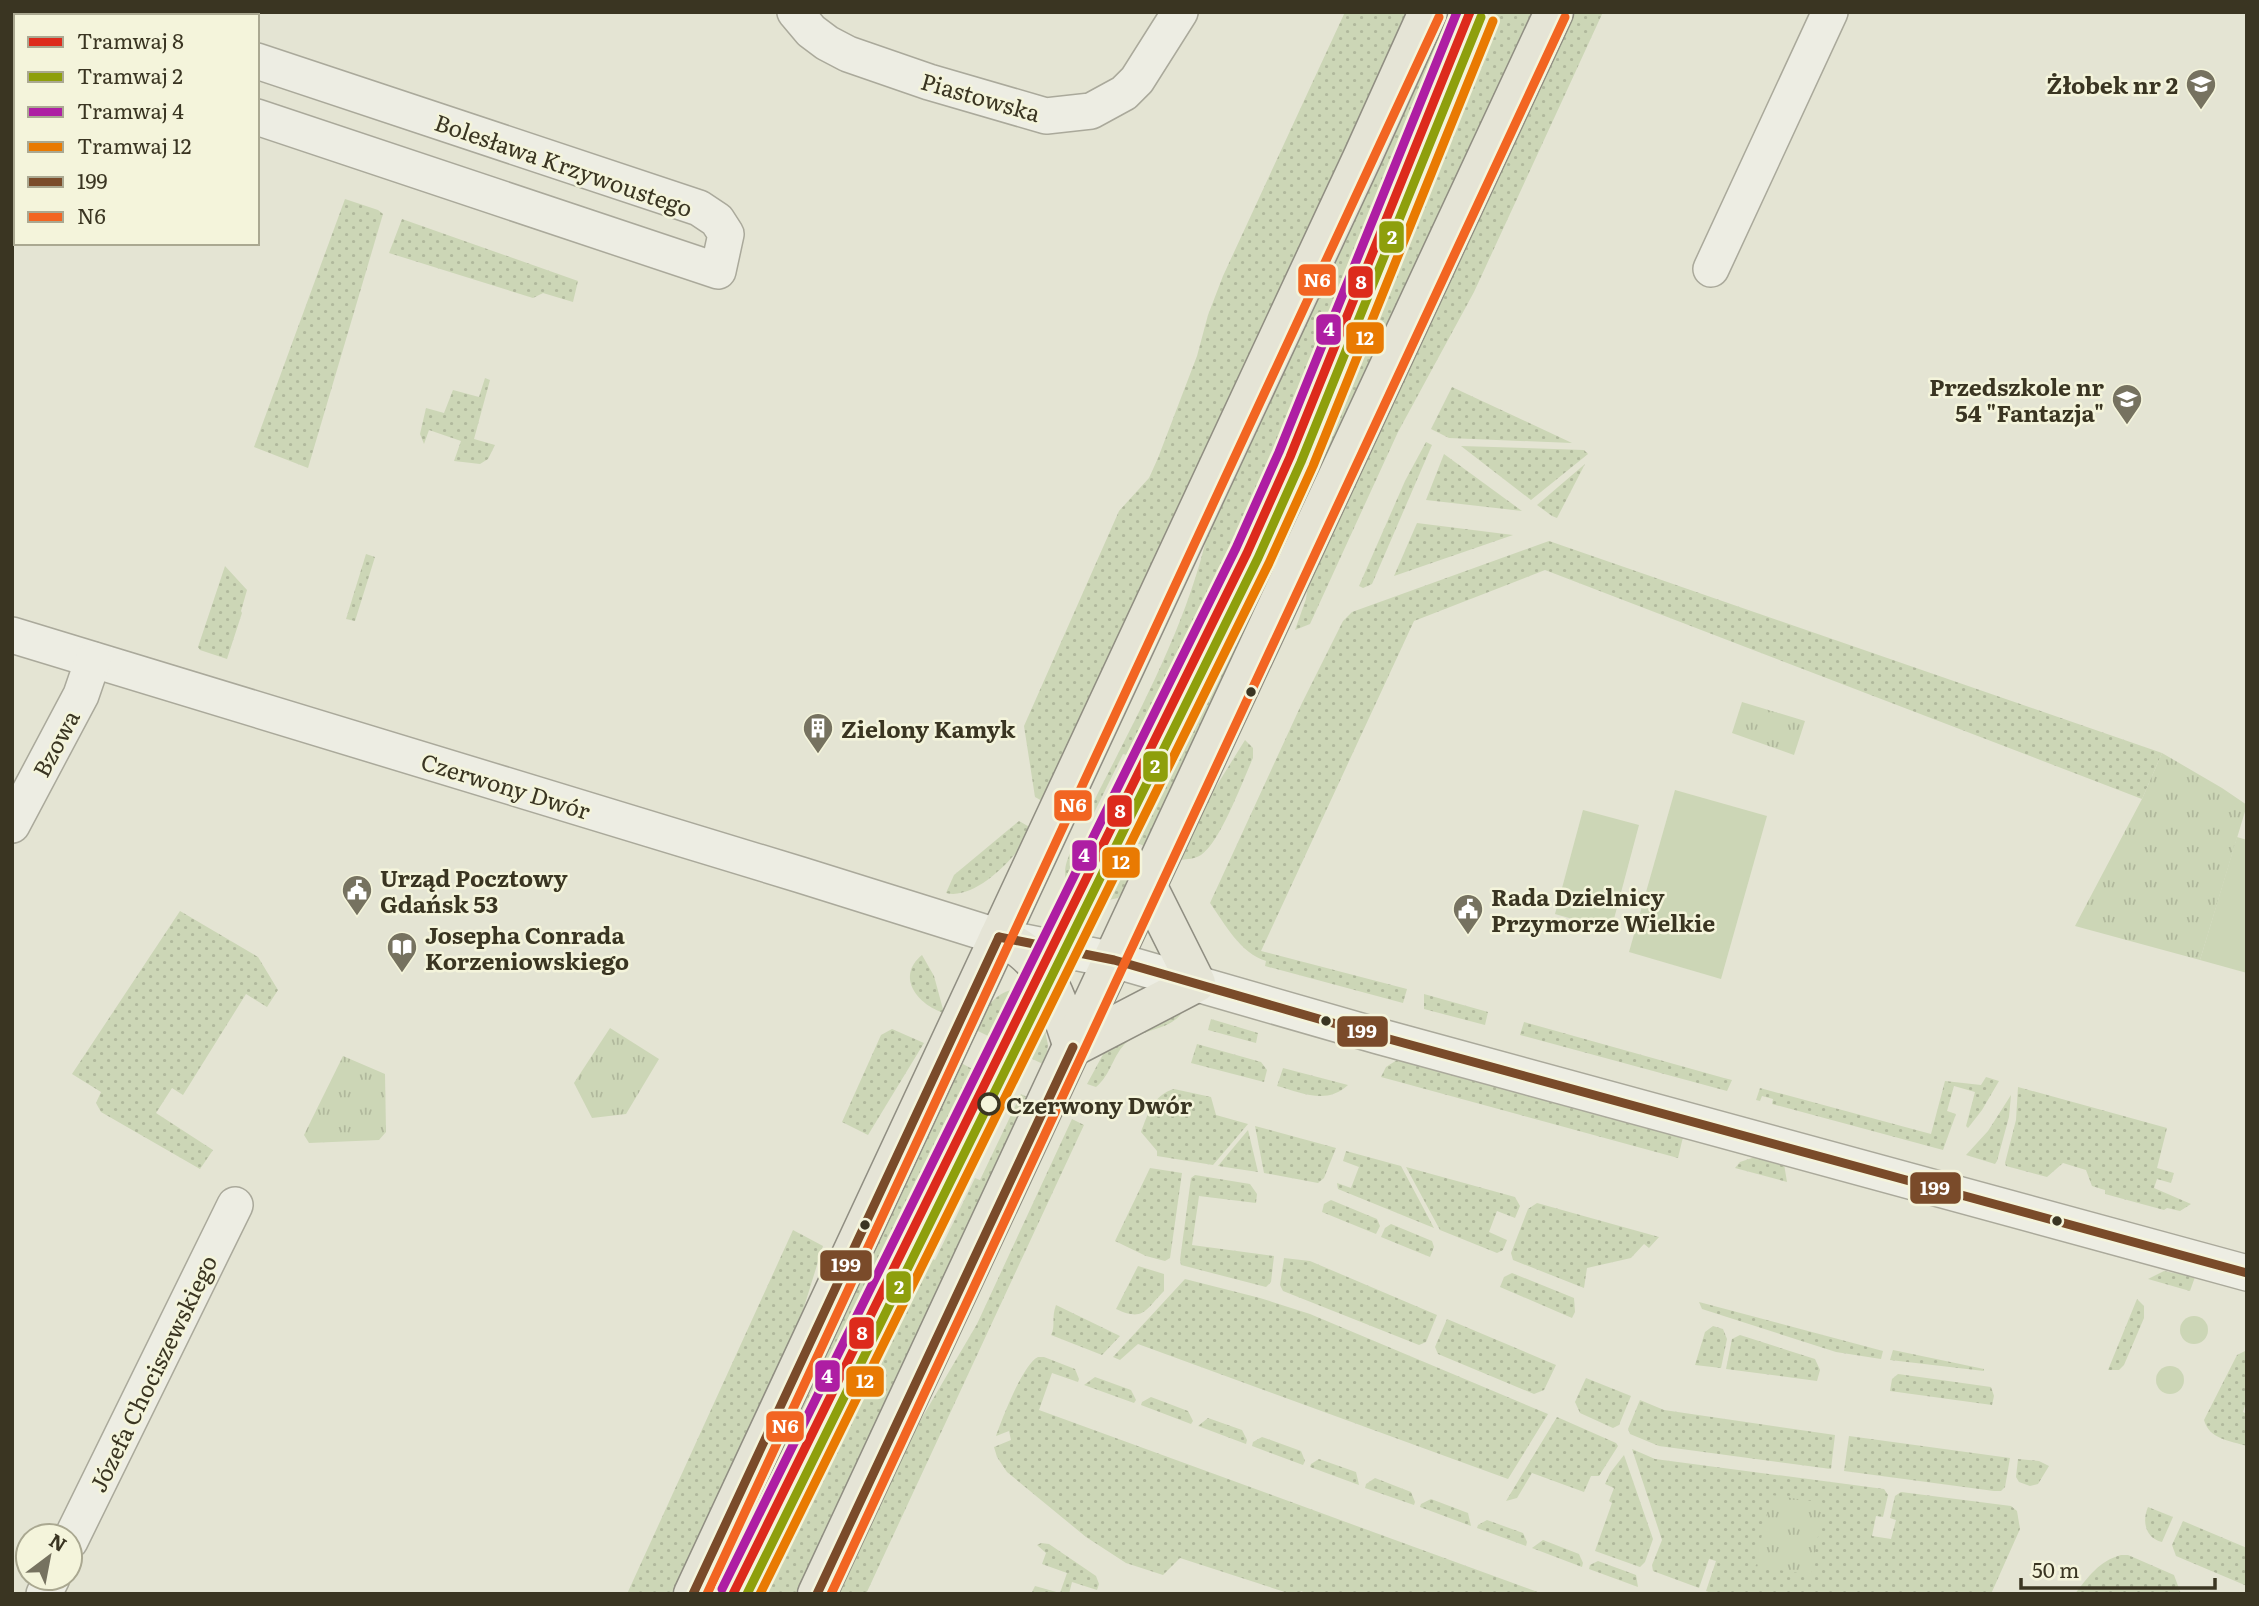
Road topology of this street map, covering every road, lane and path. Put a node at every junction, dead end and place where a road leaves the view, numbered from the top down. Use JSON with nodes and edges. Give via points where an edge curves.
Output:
{"nodes":[{"id":1,"x":795,"y":12,"type":"edge"},
{"id":2,"x":1180,"y":12,"type":"edge"},
{"id":3,"x":1427,"y":12,"type":"edge"},
{"id":4,"x":1554,"y":12,"type":"edge"},
{"id":5,"x":1830,"y":12,"type":"edge"},
{"id":6,"x":259,"y":62,"type":"edge"},
{"id":7,"x":259,"y":118,"type":"edge"},
{"id":8,"x":1711,"y":269,"type":"dead end"},
{"id":9,"x":12,"y":635,"type":"edge"},
{"id":10,"x":93,"y":660,"type":"junction"},
{"id":11,"x":15,"y":811,"type":"edge"},
{"id":12,"x":1148,"y":887,"type":"junction"},
{"id":13,"x":999,"y":937,"type":"junction"},
{"id":14,"x":1114,"y":960,"type":"junction"},
{"id":15,"x":1196,"y":983,"type":"junction"},
{"id":16,"x":1073,"y":1047,"type":"junction"},
{"id":17,"x":235,"y":1205,"type":"dead end"},
{"id":18,"x":2247,"y":1273,"type":"edge"},
{"id":19,"x":79,"y":1522,"type":"edge"},
{"id":20,"x":693,"y":1594,"type":"edge"},
{"id":21,"x":817,"y":1594,"type":"edge"}],
"edges":[{"from":1,"to":2,"type":"street","name":"Piastowska","via":[[811,31],[848,54],[1046,116],[1091,111],[1124,93]]},
{"from":3,"to":13,"type":"main road"},
{"from":4,"to":12,"type":"main road"},
{"from":5,"to":8,"type":"street"},
{"from":6,"to":7,"type":"street","name":"Bolesława Krzywoustego","via":[[699,208],[717,220],[726,234],[718,271]]},
{"from":9,"to":10,"type":"street","name":"Czerwony Dwór"},
{"from":10,"to":11,"type":"street","name":"Bzowa","via":[[81,695]]},
{"from":10,"to":13,"type":"street","name":"Czerwony Dwór"},
{"from":12,"to":14,"type":"main road"},
{"from":12,"to":15,"type":"main road"},
{"from":13,"to":14,"type":"street","name":"Czerwony Dwór"},
{"from":13,"to":16,"type":"main road","via":[[1023,951],[1051,985]]},
{"from":13,"to":20,"type":"main road"},
{"from":14,"to":15,"type":"street","name":"Czerwony Dwór"},
{"from":14,"to":16,"type":"main road"},
{"from":15,"to":16,"type":"main road"},
{"from":15,"to":18,"type":"street","name":"Czerwony Dwór"},
{"from":16,"to":21,"type":"main road"},
{"from":17,"to":19,"type":"street","name":"Józefa Chociszewskiego"}]}
